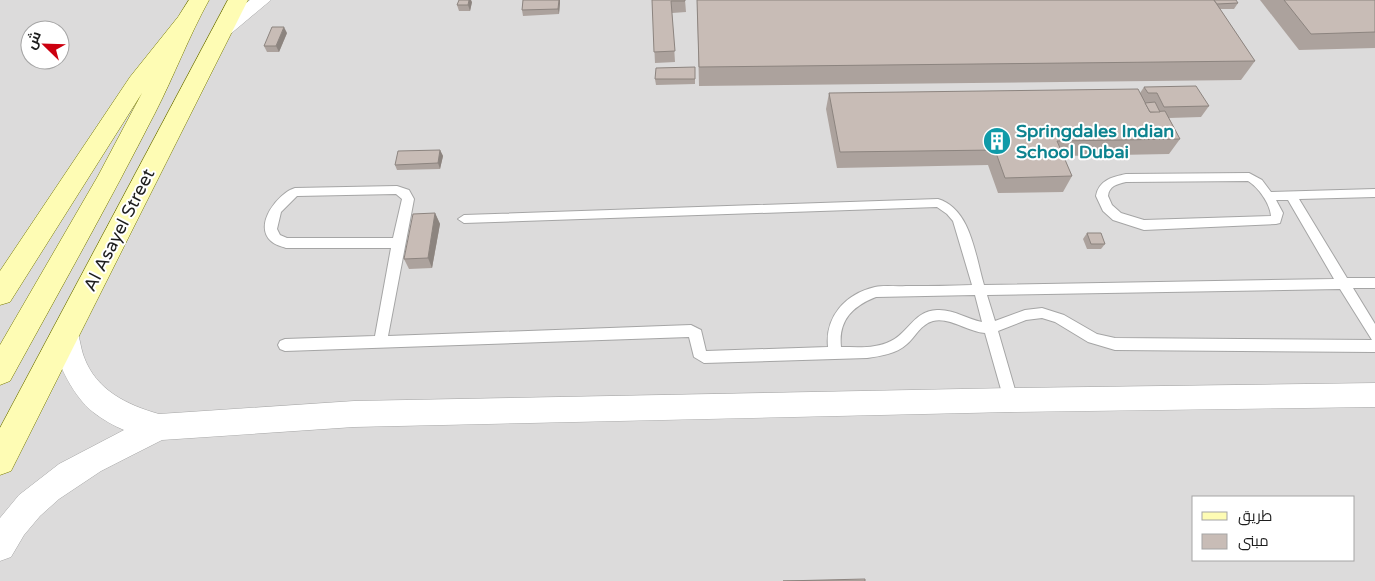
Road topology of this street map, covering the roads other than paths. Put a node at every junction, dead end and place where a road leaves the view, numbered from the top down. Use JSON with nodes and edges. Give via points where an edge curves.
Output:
{"nodes":[{"id":1,"x":238,"y":0,"type":"edge"},
{"id":2,"x":262,"y":0,"type":"edge"},
{"id":3,"x":194,"y":9,"type":"edge"},
{"id":4,"x":221,"y":32,"type":"junction"},
{"id":5,"x":1375,"y":193,"type":"edge"},
{"id":6,"x":1291,"y":195,"type":"junction"},
{"id":7,"x":1267,"y":196,"type":"junction"},
{"id":8,"x":464,"y":219,"type":"dead end"},
{"id":9,"x":398,"y":243,"type":"junction"},
{"id":10,"x":1375,"y":283,"type":"edge"},
{"id":11,"x":1344,"y":284,"type":"junction"},
{"id":12,"x":980,"y":291,"type":"junction"},
{"id":13,"x":0,"y":294,"type":"edge"},
{"id":14,"x":991,"y":328,"type":"junction"},
{"id":15,"x":66,"y":334,"type":"junction"},
{"id":16,"x":1375,"y":336,"type":"edge"},
{"id":17,"x":380,"y":342,"type":"junction"},
{"id":18,"x":285,"y":345,"type":"dead end"},
{"id":19,"x":1375,"y":346,"type":"edge"},
{"id":20,"x":835,"y":353,"type":"junction"},
{"id":21,"x":0,"y":372,"type":"edge"},
{"id":22,"x":1375,"y":395,"type":"edge"},
{"id":23,"x":1011,"y":400,"type":"junction"},
{"id":24,"x":159,"y":427,"type":"junction"},
{"id":25,"x":0,"y":460,"type":"edge"},
{"id":26,"x":0,"y":546,"type":"edge"}],
"edges":[{"from":1,"to":4,"type":"main road","name":"Al Asayel Street"},
{"from":2,"to":4,"type":"street"},
{"from":3,"to":13,"type":"main road","via":[[149,65]]},
{"from":3,"to":21,"type":"main road","via":[[131,137]]},
{"from":4,"to":15,"type":"main road","name":"Al Asayel Street"},
{"from":5,"to":6,"type":"lane"},
{"from":6,"to":7,"type":"lane"},
{"from":6,"to":11,"type":"lane"},
{"from":7,"to":7,"type":"lane","via":[[1257,180],[1250,177],[1126,178],[1113,180],[1104,186],[1101,195],[1115,215],[1144,226],[1273,221],[1278,216]]},
{"from":8,"to":12,"type":"lane","via":[[938,203],[956,214]]},
{"from":9,"to":9,"type":"lane","via":[[408,199],[406,193],[397,190],[295,192],[283,198],[271,228],[273,235],[286,243]]},
{"from":9,"to":17,"type":"lane"},
{"from":10,"to":11,"type":"lane"},
{"from":11,"to":12,"type":"lane"},
{"from":11,"to":16,"type":"lane"},
{"from":12,"to":14,"type":"lane"},
{"from":12,"to":20,"type":"lane","via":[[890,292],[864,296],[844,309],[838,318],[834,329]]},
{"from":14,"to":19,"type":"lane","via":[[1029,312],[1059,317],[1087,336],[1115,344]]},
{"from":14,"to":20,"type":"lane","via":[[942,315],[929,316],[902,340],[881,351]]},
{"from":14,"to":23,"type":"lane"},
{"from":15,"to":24,"type":"street","via":[[71,360],[95,396],[127,418]]},
{"from":15,"to":25,"type":"main road","name":"Al Asayel Street"},
{"from":17,"to":18,"type":"lane"},
{"from":17,"to":20,"type":"lane","via":[[691,331],[696,334],[699,353],[704,357]]},
{"from":22,"to":23,"type":"street"},
{"from":23,"to":24,"type":"street","via":[[354,414]]},
{"from":24,"to":26,"type":"street","via":[[55,482],[24,513]]}]}
